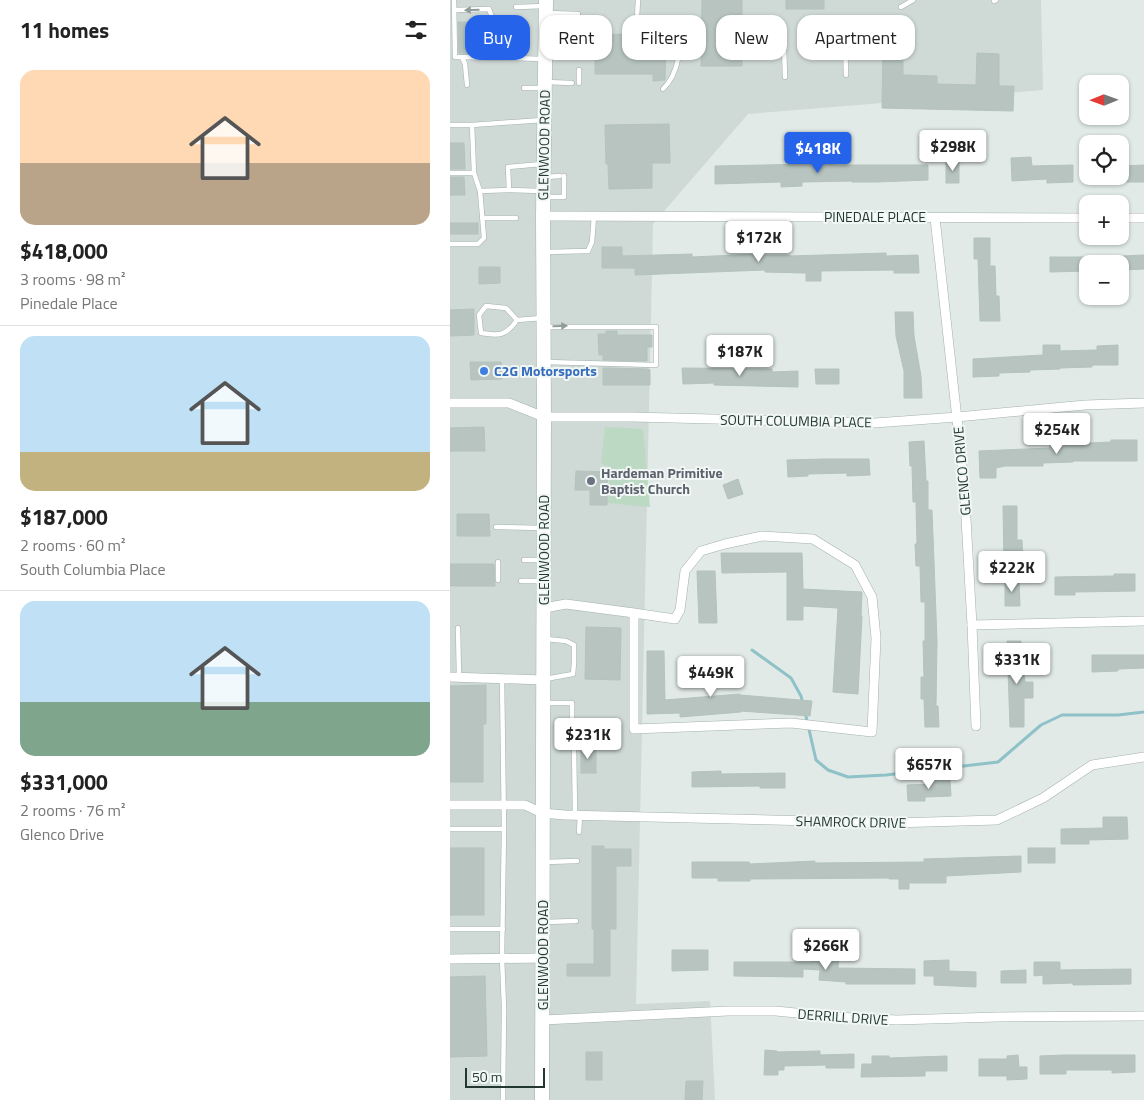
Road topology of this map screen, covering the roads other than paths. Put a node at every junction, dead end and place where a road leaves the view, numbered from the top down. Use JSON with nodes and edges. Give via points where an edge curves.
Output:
{"nodes":[{"id":1,"x":454,"y":0,"type":"edge"},
{"id":2,"x":638,"y":0,"type":"edge"},
{"id":3,"x":913,"y":0,"type":"edge"},
{"id":4,"x":546,"y":6,"type":"edge"},
{"id":5,"x":901,"y":7,"type":"dead end"},
{"id":6,"x":455,"y":8,"type":"junction"},
{"id":7,"x":516,"y":8,"type":"dead end"},
{"id":8,"x":578,"y":14,"type":"dead end"},
{"id":9,"x":491,"y":15,"type":"edge"},
{"id":10,"x":637,"y":15,"type":"edge"},
{"id":11,"x":462,"y":57,"type":"junction"},
{"id":12,"x":465,"y":57,"type":"edge"},
{"id":13,"x":545,"y":60,"type":"edge"},
{"id":14,"x":678,"y":60,"type":"edge"},
{"id":15,"x":784,"y":60,"type":"edge"},
{"id":16,"x":846,"y":60,"type":"edge"},
{"id":17,"x":579,"y":70,"type":"dead end"},
{"id":18,"x":846,"y":75,"type":"dead end"},
{"id":19,"x":784,"y":77,"type":"dead end"},
{"id":20,"x":572,"y":83,"type":"dead end"},
{"id":21,"x":579,"y":84,"type":"dead end"},
{"id":22,"x":545,"y":85,"type":"junction"},
{"id":23,"x":467,"y":86,"type":"dead end"},
{"id":24,"x":524,"y":88,"type":"dead end"},
{"id":25,"x":663,"y":89,"type":"dead end"},
{"id":26,"x":544,"y":120,"type":"junction"},
{"id":27,"x":450,"y":125,"type":"edge"},
{"id":28,"x":472,"y":125,"type":"junction"},
{"id":29,"x":544,"y":170,"type":"junction"},
{"id":30,"x":450,"y":173,"type":"edge"},
{"id":31,"x":474,"y":173,"type":"junction"},
{"id":32,"x":509,"y":190,"type":"junction"},
{"id":33,"x":480,"y":191,"type":"junction"},
{"id":34,"x":543,"y":194,"type":"junction"},
{"id":35,"x":543,"y":216,"type":"junction"},
{"id":36,"x":594,"y":216,"type":"junction"},
{"id":37,"x":483,"y":218,"type":"junction"},
{"id":38,"x":516,"y":218,"type":"dead end"},
{"id":39,"x":935,"y":218,"type":"junction"},
{"id":40,"x":1079,"y":218,"type":"edge"},
{"id":41,"x":1129,"y":218,"type":"edge"},
{"id":42,"x":1144,"y":218,"type":"edge"},
{"id":43,"x":450,"y":244,"type":"edge"},
{"id":44,"x":543,"y":252,"type":"junction"},
{"id":45,"x":517,"y":320,"type":"junction"},
{"id":46,"x":544,"y":323,"type":"junction"},
{"id":47,"x":544,"y":362,"type":"junction"},
{"id":48,"x":450,"y":403,"type":"edge"},
{"id":49,"x":1144,"y":403,"type":"edge"},
{"id":50,"x":544,"y":417,"type":"junction"},
{"id":51,"x":957,"y":417,"type":"junction"},
{"id":52,"x":496,"y":527,"type":"dead end"},
{"id":53,"x":544,"y":528,"type":"junction"},
{"id":54,"x":524,"y":560,"type":"dead end"},
{"id":55,"x":544,"y":560,"type":"junction"},
{"id":56,"x":498,"y":562,"type":"dead end"},
{"id":57,"x":498,"y":580,"type":"dead end"},
{"id":58,"x":521,"y":581,"type":"dead end"},
{"id":59,"x":544,"y":581,"type":"junction"},
{"id":60,"x":544,"y":608,"type":"junction"},
{"id":61,"x":634,"y":613,"type":"junction"},
{"id":62,"x":1144,"y":622,"type":"edge"},
{"id":63,"x":972,"y":625,"type":"junction"},
{"id":64,"x":458,"y":628,"type":"dead end"},
{"id":65,"x":544,"y":638,"type":"junction"},
{"id":66,"x":454,"y":677,"type":"edge"},
{"id":67,"x":502,"y":678,"type":"junction"},
{"id":68,"x":543,"y":680,"type":"junction"},
{"id":69,"x":543,"y":704,"type":"junction"},
{"id":70,"x":976,"y":726,"type":"dead end"},
{"id":71,"x":572,"y":732,"type":"dead end"},
{"id":72,"x":574,"y":746,"type":"dead end"},
{"id":73,"x":1144,"y":757,"type":"edge"},
{"id":74,"x":450,"y":805,"type":"edge"},
{"id":75,"x":504,"y":805,"type":"junction"},
{"id":76,"x":542,"y":813,"type":"junction"},
{"id":77,"x":578,"y":815,"type":"junction"},
{"id":78,"x":450,"y":829,"type":"edge"},
{"id":79,"x":504,"y":829,"type":"junction"},
{"id":80,"x":579,"y":832,"type":"dead end"},
{"id":81,"x":577,"y":861,"type":"dead end"},
{"id":82,"x":542,"y":862,"type":"junction"},
{"id":83,"x":576,"y":921,"type":"dead end"},
{"id":84,"x":543,"y":922,"type":"junction"},
{"id":85,"x":450,"y":929,"type":"edge"},
{"id":86,"x":502,"y":929,"type":"junction"},
{"id":87,"x":502,"y":958,"type":"junction"},
{"id":88,"x":544,"y":958,"type":"junction"},
{"id":89,"x":450,"y":959,"type":"edge"},
{"id":90,"x":1144,"y":1016,"type":"edge"},
{"id":91,"x":543,"y":1020,"type":"junction"},
{"id":92,"x":503,"y":1100,"type":"edge"},
{"id":93,"x":542,"y":1100,"type":"edge"}],
"edges":[{"from":1,"to":6,"type":"lane"},
{"from":2,"to":10,"type":"lane"},
{"from":3,"to":5,"type":"lane"},
{"from":4,"to":7,"type":"lane"},
{"from":4,"to":8,"type":"lane"},
{"from":9,"to":6,"type":"lane","one_way":true,"via":[[489,9]]},
{"from":6,"to":11,"type":"lane","via":[[455,57]]},
{"from":11,"to":12,"type":"lane"},
{"from":11,"to":23,"type":"lane"},
{"from":13,"to":22,"type":"main road","name":"GLENWOOD ROAD"},
{"from":14,"to":25,"type":"lane","via":[[671,81]]},
{"from":15,"to":19,"type":"lane"},
{"from":16,"to":18,"type":"lane"},
{"from":17,"to":21,"type":"lane"},
{"from":20,"to":22,"type":"lane"},
{"from":22,"to":24,"type":"lane"},
{"from":22,"to":26,"type":"main road","name":"GLENWOOD ROAD"},
{"from":26,"to":28,"type":"lane"},
{"from":26,"to":29,"type":"main road","name":"GLENWOOD ROAD"},
{"from":27,"to":28,"type":"lane"},
{"from":28,"to":31,"type":"lane"},
{"from":29,"to":32,"type":"lane","via":[[508,167]]},
{"from":29,"to":34,"type":"main road","name":"GLENWOOD ROAD"},
{"from":29,"to":34,"type":"lane","via":[[562,176],[564,197]]},
{"from":30,"to":31,"type":"lane"},
{"from":31,"to":33,"type":"lane"},
{"from":32,"to":33,"type":"lane"},
{"from":32,"to":34,"type":"lane"},
{"from":33,"to":37,"type":"lane"},
{"from":34,"to":35,"type":"main road","name":"GLENWOOD ROAD"},
{"from":35,"to":36,"type":"street","name":"PINEDALE PLACE"},
{"from":35,"to":44,"type":"main road","name":"GLENWOOD ROAD"},
{"from":36,"to":39,"type":"street","name":"PINEDALE PLACE"},
{"from":36,"to":44,"type":"lane","via":[[588,251]]},
{"from":37,"to":38,"type":"lane"},
{"from":37,"to":43,"type":"lane","via":[[484,238],[478,244]]},
{"from":39,"to":40,"type":"street","name":"PINEDALE PLACE"},
{"from":39,"to":51,"type":"street","name":"GLENCO DRIVE"},
{"from":41,"to":42,"type":"street"},
{"from":44,"to":46,"type":"main road","name":"GLENWOOD ROAD"},
{"from":45,"to":45,"type":"lane","via":[[506,308],[486,306],[479,315],[481,333],[503,334]]},
{"from":45,"to":46,"type":"lane"},
{"from":46,"to":47,"type":"main road","name":"GLENWOOD ROAD"},
{"from":46,"to":47,"type":"lane","one_way":true,"via":[[656,327],[656,365]]},
{"from":47,"to":50,"type":"main road","name":"GLENWOOD ROAD"},
{"from":48,"to":50,"type":"street","name":"SOUTH COLUMBIA PLACE","via":[[509,403]]},
{"from":49,"to":51,"type":"street","name":"SOUTH COLUMBIA PLACE"},
{"from":50,"to":51,"type":"street","name":"SOUTH COLUMBIA PLACE","via":[[875,422]]},
{"from":50,"to":53,"type":"main road","name":"GLENWOOD ROAD"},
{"from":51,"to":63,"type":"street","name":"GLENCO DRIVE"},
{"from":52,"to":53,"type":"lane"},
{"from":53,"to":55,"type":"main road","name":"GLENWOOD ROAD"},
{"from":54,"to":55,"type":"lane"},
{"from":55,"to":59,"type":"main road","name":"GLENWOOD ROAD"},
{"from":56,"to":57,"type":"lane"},
{"from":58,"to":59,"type":"lane"},
{"from":59,"to":60,"type":"main road","name":"GLENWOOD ROAD"},
{"from":60,"to":61,"type":"street","via":[[566,604]]},
{"from":60,"to":65,"type":"main road","name":"GLENWOOD ROAD"},
{"from":61,"to":61,"type":"street","via":[[634,730],[791,723],[872,732],[876,638],[872,597],[855,565],[813,539],[762,536],[701,551],[685,571],[680,610],[674,619]]},
{"from":62,"to":63,"type":"street"},
{"from":63,"to":70,"type":"street","name":"GLENCO DRIVE"},
{"from":64,"to":66,"type":"lane"},
{"from":65,"to":68,"type":"main road","name":"GLENWOOD ROAD"},
{"from":65,"to":68,"type":"lane","via":[[574,645],[574,663],[573,674]]},
{"from":66,"to":67,"type":"street"},
{"from":67,"to":68,"type":"street"},
{"from":67,"to":75,"type":"lane"},
{"from":68,"to":69,"type":"main road","name":"GLENWOOD ROAD"},
{"from":69,"to":71,"type":"lane","via":[[572,703]]},
{"from":69,"to":76,"type":"main road","name":"GLENWOOD ROAD"},
{"from":72,"to":77,"type":"lane"},
{"from":73,"to":77,"type":"street","name":"SHAMROCK DRIVE","via":[[1092,765],[1043,798],[997,820],[893,823]]},
{"from":74,"to":75,"type":"street","name":"SHAMROCK DRIVE"},
{"from":75,"to":76,"type":"street","name":"SHAMROCK DRIVE","via":[[525,806]]},
{"from":75,"to":79,"type":"lane"},
{"from":76,"to":77,"type":"street","name":"SHAMROCK DRIVE"},
{"from":76,"to":82,"type":"main road","name":"GLENWOOD ROAD"},
{"from":77,"to":80,"type":"lane"},
{"from":78,"to":79,"type":"lane"},
{"from":79,"to":86,"type":"lane"},
{"from":81,"to":82,"type":"lane"},
{"from":82,"to":84,"type":"main road","name":"GLENWOOD ROAD"},
{"from":83,"to":84,"type":"lane"},
{"from":84,"to":88,"type":"main road","name":"GLENWOOD ROAD"},
{"from":85,"to":86,"type":"lane"},
{"from":86,"to":87,"type":"lane"},
{"from":87,"to":88,"type":"street"},
{"from":87,"to":89,"type":"street"},
{"from":87,"to":92,"type":"lane"},
{"from":88,"to":91,"type":"main road","name":"GLENWOOD ROAD"},
{"from":90,"to":91,"type":"street","name":"DERRILL DRIVE","via":[[897,1020],[776,1011],[728,1011]]},
{"from":91,"to":93,"type":"main road","name":"GLENWOOD ROAD"}]}
